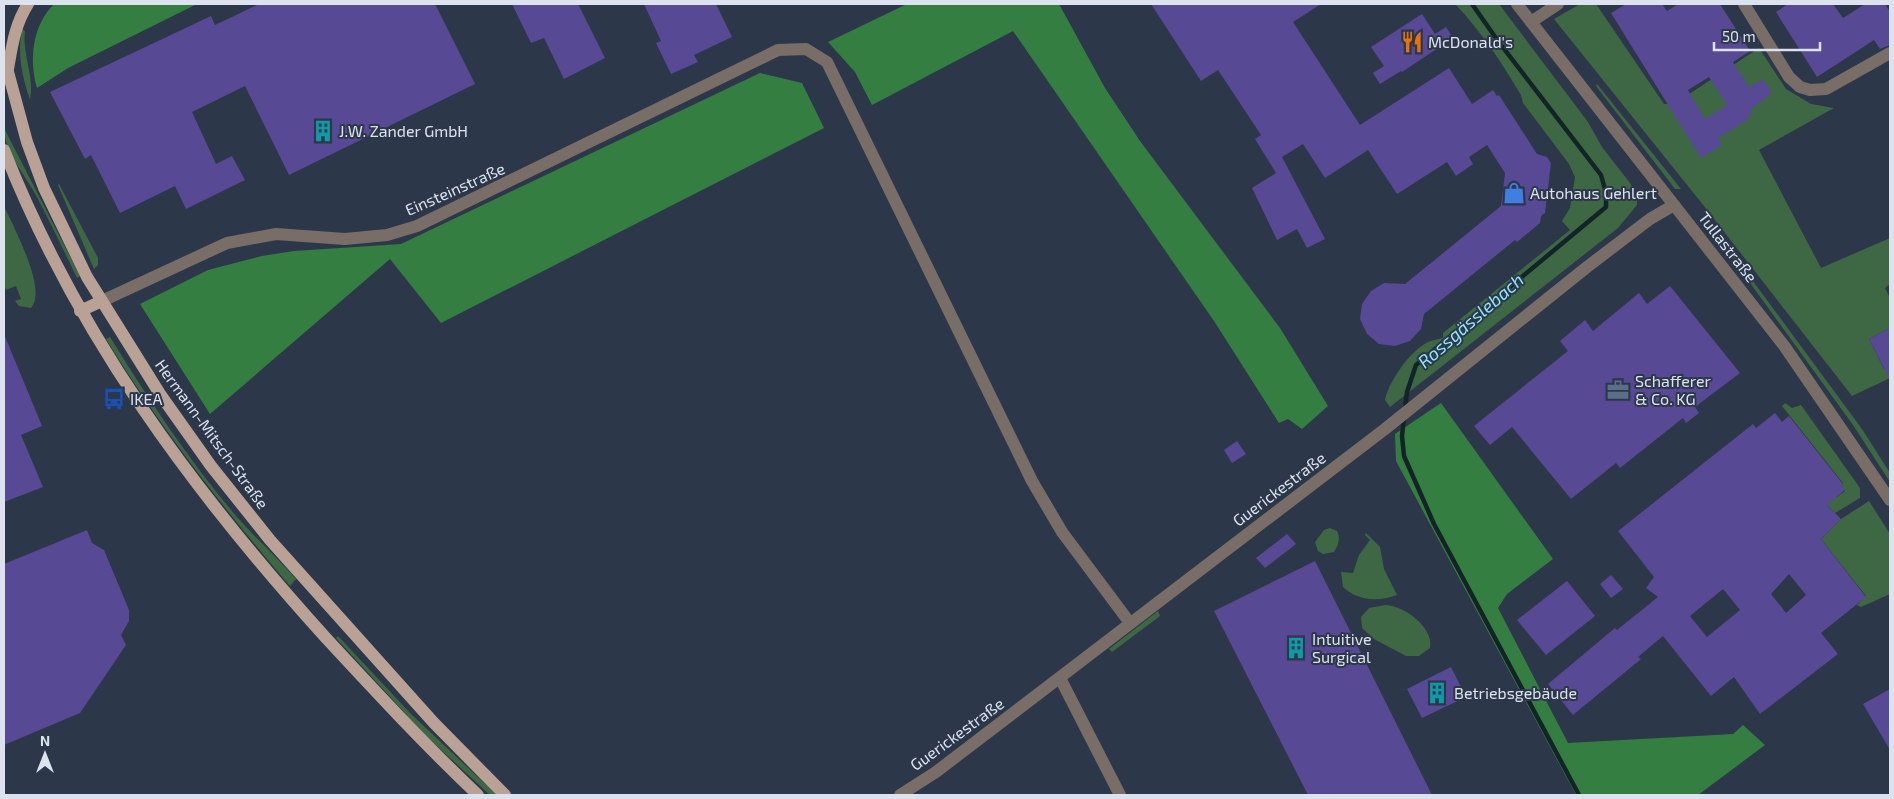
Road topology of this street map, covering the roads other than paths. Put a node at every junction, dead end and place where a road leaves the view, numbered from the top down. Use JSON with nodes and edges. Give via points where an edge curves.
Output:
{"nodes":[{"id":1,"x":28,"y":4,"type":"edge"},
{"id":2,"x":1517,"y":4,"type":"edge"},
{"id":3,"x":1558,"y":4,"type":"edge"},
{"id":4,"x":1744,"y":4,"type":"edge"},
{"id":5,"x":1531,"y":22,"type":"junction"},
{"id":6,"x":1890,"y":53,"type":"edge"},
{"id":7,"x":4,"y":57,"type":"edge"},
{"id":8,"x":8,"y":72,"type":"junction"},
{"id":9,"x":4,"y":150,"type":"edge"},
{"id":10,"x":1674,"y":205,"type":"junction"},
{"id":11,"x":102,"y":301,"type":"junction"},
{"id":12,"x":80,"y":311,"type":"junction"},
{"id":13,"x":1890,"y":500,"type":"edge"},
{"id":14,"x":319,"y":596,"type":"junction"},
{"id":15,"x":302,"y":611,"type":"junction"},
{"id":16,"x":1130,"y":623,"type":"junction"},
{"id":17,"x":1060,"y":678,"type":"junction"},
{"id":18,"x":478,"y":795,"type":"edge"},
{"id":19,"x":505,"y":795,"type":"edge"},
{"id":20,"x":900,"y":795,"type":"edge"},
{"id":21,"x":1120,"y":795,"type":"edge"}],
"edges":[{"from":1,"to":8,"type":"main road","via":[[13,41]]},
{"from":2,"to":5,"type":"street","name":"Tullastraße"},
{"from":3,"to":5,"type":"street"},
{"from":4,"to":6,"type":"street","via":[[1789,77],[1800,87],[1826,89]]},
{"from":5,"to":10,"type":"street","name":"Tullastraße"},
{"from":7,"to":8,"type":"main road","name":"Hermann-Mitsch-Straße"},
{"from":8,"to":11,"type":"main road","name":"Hermann-Mitsch-Straße","via":[[27,142],[44,188]]},
{"from":9,"to":12,"type":"main road","via":[[39,233]]},
{"from":10,"to":13,"type":"street","name":"Tullastraße","via":[[1785,347]]},
{"from":10,"to":16,"type":"street","name":"Guerickestraße","via":[[1586,267],[1394,422]]},
{"from":11,"to":12,"type":"main road"},
{"from":11,"to":14,"type":"main road","name":"Hermann-Mitsch-Straße","via":[[160,394],[211,466]]},
{"from":11,"to":16,"type":"street","name":"Einsteinstraße","via":[[227,243],[276,234],[345,238],[387,236],[417,226],[778,50],[806,49],[827,62],[1032,481],[1062,532]]},
{"from":12,"to":15,"type":"main road","via":[[180,462]]},
{"from":14,"to":15,"type":"main road"},
{"from":14,"to":19,"type":"main road","name":"Hermann-Mitsch-Straße","via":[[434,723]]},
{"from":15,"to":18,"type":"main road","via":[[424,744]]},
{"from":16,"to":17,"type":"street","name":"Guerickestraße"},
{"from":17,"to":20,"type":"street","name":"Guerickestraße","via":[[936,772]]},
{"from":17,"to":21,"type":"street"}]}
